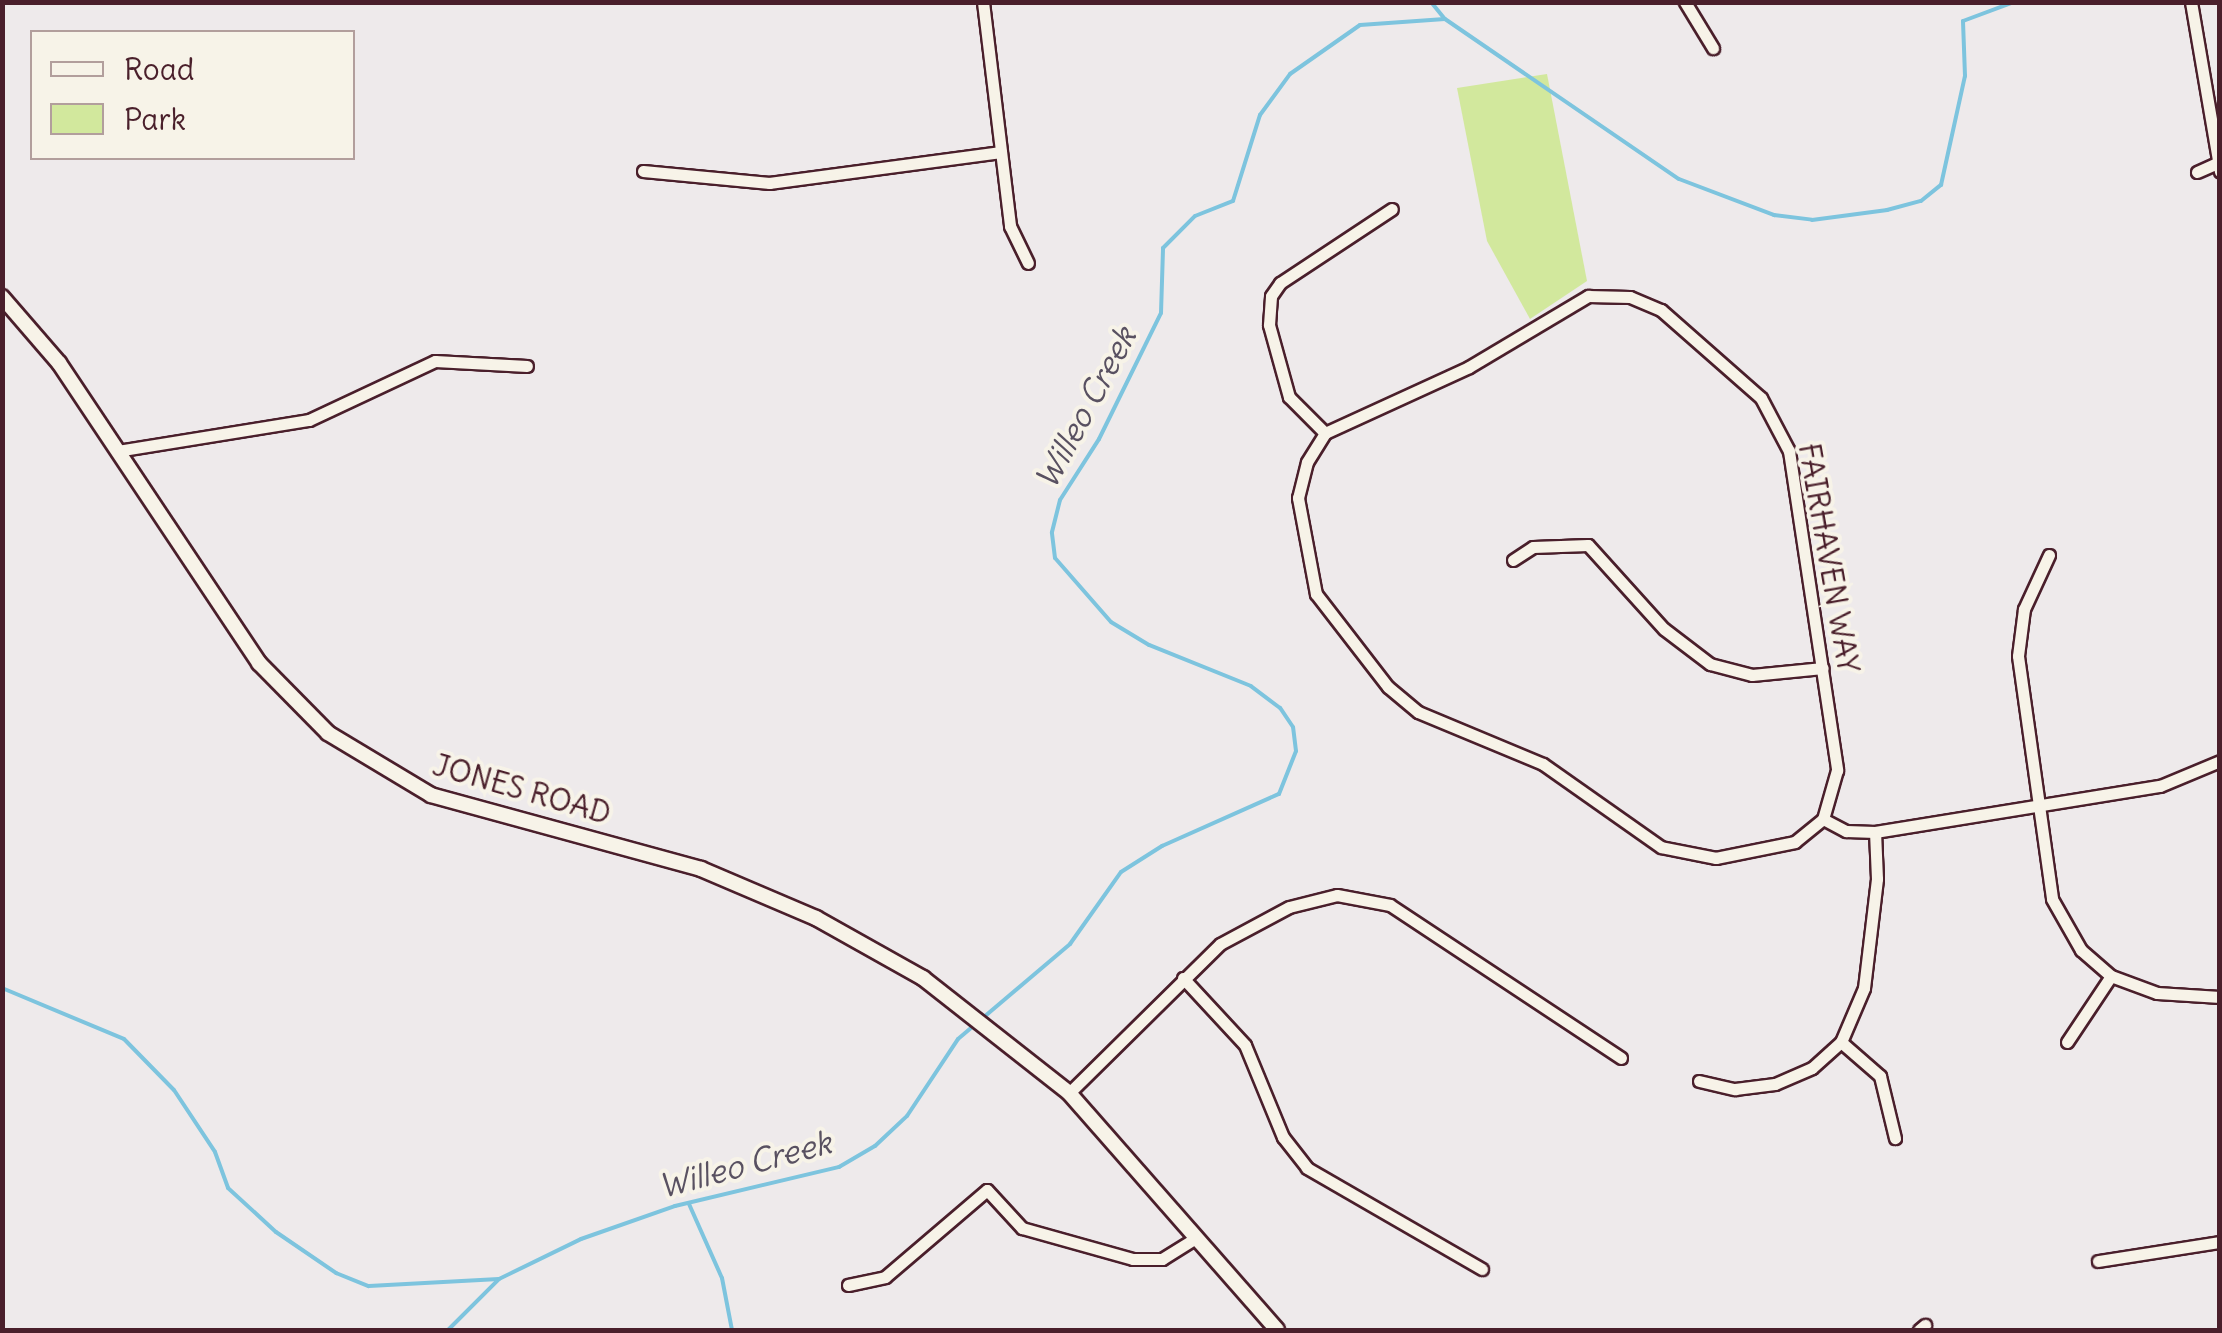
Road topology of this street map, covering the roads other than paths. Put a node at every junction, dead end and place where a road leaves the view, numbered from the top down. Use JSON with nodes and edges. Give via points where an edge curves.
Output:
{"nodes":[{"id":1,"x":982,"y":2,"type":"edge"},
{"id":2,"x":1685,"y":2,"type":"edge"},
{"id":3,"x":2191,"y":2,"type":"edge"},
{"id":4,"x":1714,"y":48,"type":"dead end"},
{"id":5,"x":1001,"y":152,"type":"junction"},
{"id":6,"x":2217,"y":168,"type":"edge"},
{"id":7,"x":643,"y":171,"type":"dead end"},
{"id":8,"x":2197,"y":172,"type":"dead end"},
{"id":9,"x":1392,"y":209,"type":"dead end"},
{"id":10,"x":1028,"y":263,"type":"dead end"},
{"id":11,"x":2,"y":297,"type":"edge"},
{"id":12,"x":527,"y":366,"type":"dead end"},
{"id":13,"x":1325,"y":432,"type":"junction"},
{"id":14,"x":118,"y":452,"type":"junction"},
{"id":15,"x":2049,"y":555,"type":"dead end"},
{"id":16,"x":1513,"y":560,"type":"dead end"},
{"id":17,"x":1824,"y":668,"type":"junction"},
{"id":18,"x":2220,"y":760,"type":"edge"},
{"id":19,"x":2036,"y":806,"type":"junction"},
{"id":20,"x":1823,"y":819,"type":"junction"},
{"id":21,"x":1875,"y":832,"type":"junction"},
{"id":22,"x":2111,"y":976,"type":"junction"},
{"id":23,"x":1183,"y":978,"type":"junction"},
{"id":24,"x":2220,"y":997,"type":"edge"},
{"id":25,"x":1841,"y":1042,"type":"junction"},
{"id":26,"x":2066,"y":1042,"type":"dead end"},
{"id":27,"x":1621,"y":1058,"type":"dead end"},
{"id":28,"x":1699,"y":1080,"type":"dead end"},
{"id":29,"x":1070,"y":1093,"type":"junction"},
{"id":30,"x":1895,"y":1138,"type":"dead end"},
{"id":31,"x":1196,"y":1238,"type":"junction"},
{"id":32,"x":2220,"y":1242,"type":"edge"},
{"id":33,"x":2098,"y":1261,"type":"dead end"},
{"id":34,"x":1482,"y":1269,"type":"dead end"},
{"id":35,"x":848,"y":1285,"type":"dead end"},
{"id":36,"x":1277,"y":1330,"type":"edge"}],
"edges":[{"from":1,"to":5,"type":"street"},
{"from":2,"to":4,"type":"street"},
{"from":3,"to":6,"type":"street"},
{"from":5,"to":7,"type":"street","via":[[769,183]]},
{"from":5,"to":10,"type":"street","via":[[1010,226]]},
{"from":6,"to":8,"type":"street"},
{"from":9,"to":13,"type":"street","via":[[1280,283],[1272,296],[1268,325],[1289,397]]},
{"from":11,"to":14,"type":"street","name":"JONES ROAD","via":[[50,352]]},
{"from":12,"to":14,"type":"street","via":[[435,362],[308,420]]},
{"from":13,"to":17,"type":"street","name":"FAIRHAVEN WAY","via":[[1468,367],[1570,303],[1602,294],[1646,302],[1748,384],[1781,430],[1795,472]]},
{"from":13,"to":20,"type":"street","via":[[1307,462],[1298,498],[1316,594],[1410,706],[1543,764],[1676,854],[1716,858],[1776,849]]},
{"from":14,"to":29,"type":"street","name":"JONES ROAD","via":[[259,663],[353,752],[461,806],[657,855],[745,886],[870,946],[947,995]]},
{"from":15,"to":19,"type":"street","via":[[2019,636]]},
{"from":16,"to":17,"type":"street","via":[[1533,547],[1588,545],[1664,629],[1710,664],[1752,675]]},
{"from":17,"to":20,"type":"street","name":"FAIRHAVEN WAY","via":[[1837,770]]},
{"from":18,"to":19,"type":"street","via":[[2180,781]]},
{"from":19,"to":21,"type":"street"},
{"from":19,"to":22,"type":"street","via":[[2060,917]]},
{"from":20,"to":21,"type":"street","via":[[1846,831]]},
{"from":21,"to":25,"type":"street","via":[[1877,879],[1864,988]]},
{"from":22,"to":24,"type":"street","via":[[2157,994]]},
{"from":22,"to":26,"type":"street"},
{"from":23,"to":27,"type":"street","via":[[1220,944],[1289,907],[1336,895],[1370,898]]},
{"from":23,"to":29,"type":"street"},
{"from":23,"to":34,"type":"street","via":[[1245,1045],[1284,1137],[1307,1168]]},
{"from":25,"to":28,"type":"street","via":[[1799,1076],[1776,1084],[1735,1089]]},
{"from":25,"to":30,"type":"street","via":[[1880,1076]]},
{"from":29,"to":31,"type":"street","name":"JONES ROAD"},
{"from":31,"to":35,"type":"street","via":[[1162,1259],[1133,1259],[1022,1228],[987,1190],[885,1277]]},
{"from":31,"to":36,"type":"street","name":"JONES ROAD"},
{"from":32,"to":33,"type":"street"}]}
